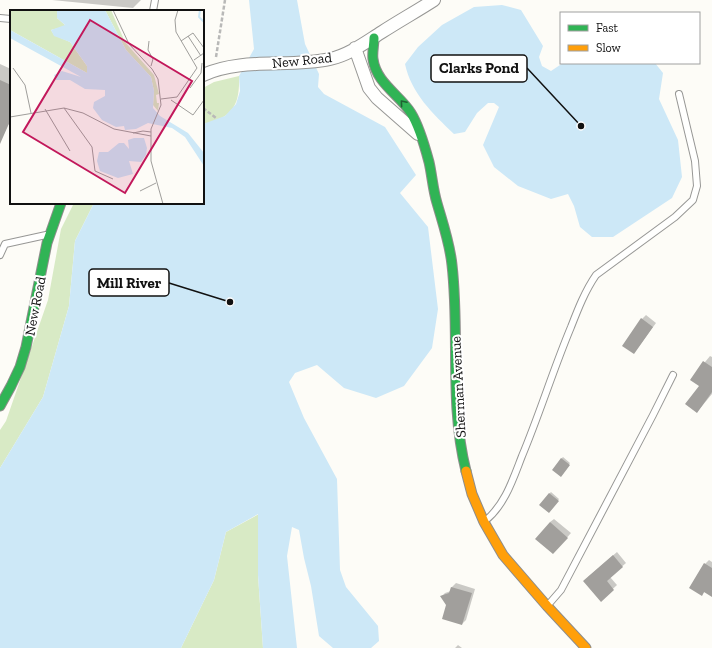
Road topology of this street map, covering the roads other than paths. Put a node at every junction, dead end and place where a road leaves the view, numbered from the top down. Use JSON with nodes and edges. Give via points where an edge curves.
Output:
{"nodes":[{"id":1,"x":155,"y":0,"type":"edge"},
{"id":2,"x":434,"y":0,"type":"edge"},
{"id":3,"x":153,"y":10,"type":"edge"},
{"id":4,"x":0,"y":18,"type":"edge"},
{"id":5,"x":10,"y":19,"type":"edge"},
{"id":6,"x":374,"y":38,"type":"junction"},
{"id":7,"x":355,"y":48,"type":"junction"},
{"id":8,"x":204,"y":74,"type":"edge"},
{"id":9,"x":679,"y":94,"type":"dead end"},
{"id":10,"x":421,"y":137,"type":"junction"},
{"id":11,"x":61,"y":204,"type":"edge"},
{"id":12,"x":50,"y":234,"type":"junction"},
{"id":13,"x":0,"y":254,"type":"edge"},
{"id":14,"x":673,"y":375,"type":"dead end"},
{"id":15,"x":0,"y":406,"type":"edge"},
{"id":16,"x":484,"y":522,"type":"junction"},
{"id":17,"x":547,"y":606,"type":"junction"},
{"id":18,"x":586,"y":648,"type":"edge"}],
"edges":[{"from":1,"to":3,"type":"lane"},
{"from":2,"to":6,"type":"street","name":"New Road"},
{"from":4,"to":5,"type":"lane"},
{"from":6,"to":7,"type":"street","name":"New Road"},
{"from":10,"to":6,"type":"street","name":"Sherman Avenue","one_way":true,"via":[[411,113],[382,80],[376,69],[373,59]]},
{"from":7,"to":8,"type":"street","name":"New Road","via":[[321,60],[238,66]]},
{"from":7,"to":10,"type":"street","name":"Sherman Avenue","via":[[370,88],[377,98]]},
{"from":9,"to":16,"type":"lane","via":[[694,161],[697,186],[693,200],[675,217],[596,275],[590,284],[566,338],[513,480],[498,508]]},
{"from":10,"to":16,"type":"street","name":"Sherman Avenue","via":[[446,231],[452,265],[457,421],[462,454],[472,494]]},
{"from":11,"to":12,"type":"street","name":"New Road"},
{"from":12,"to":13,"type":"lane","via":[[5,244]]},
{"from":12,"to":15,"type":"street","name":"New Road","via":[[26,350],[19,371]]},
{"from":14,"to":17,"type":"lane","via":[[561,590]]},
{"from":16,"to":17,"type":"street","name":"Sherman Avenue","via":[[503,555]]},
{"from":17,"to":18,"type":"street","name":"Sherman Avenue"}]}
